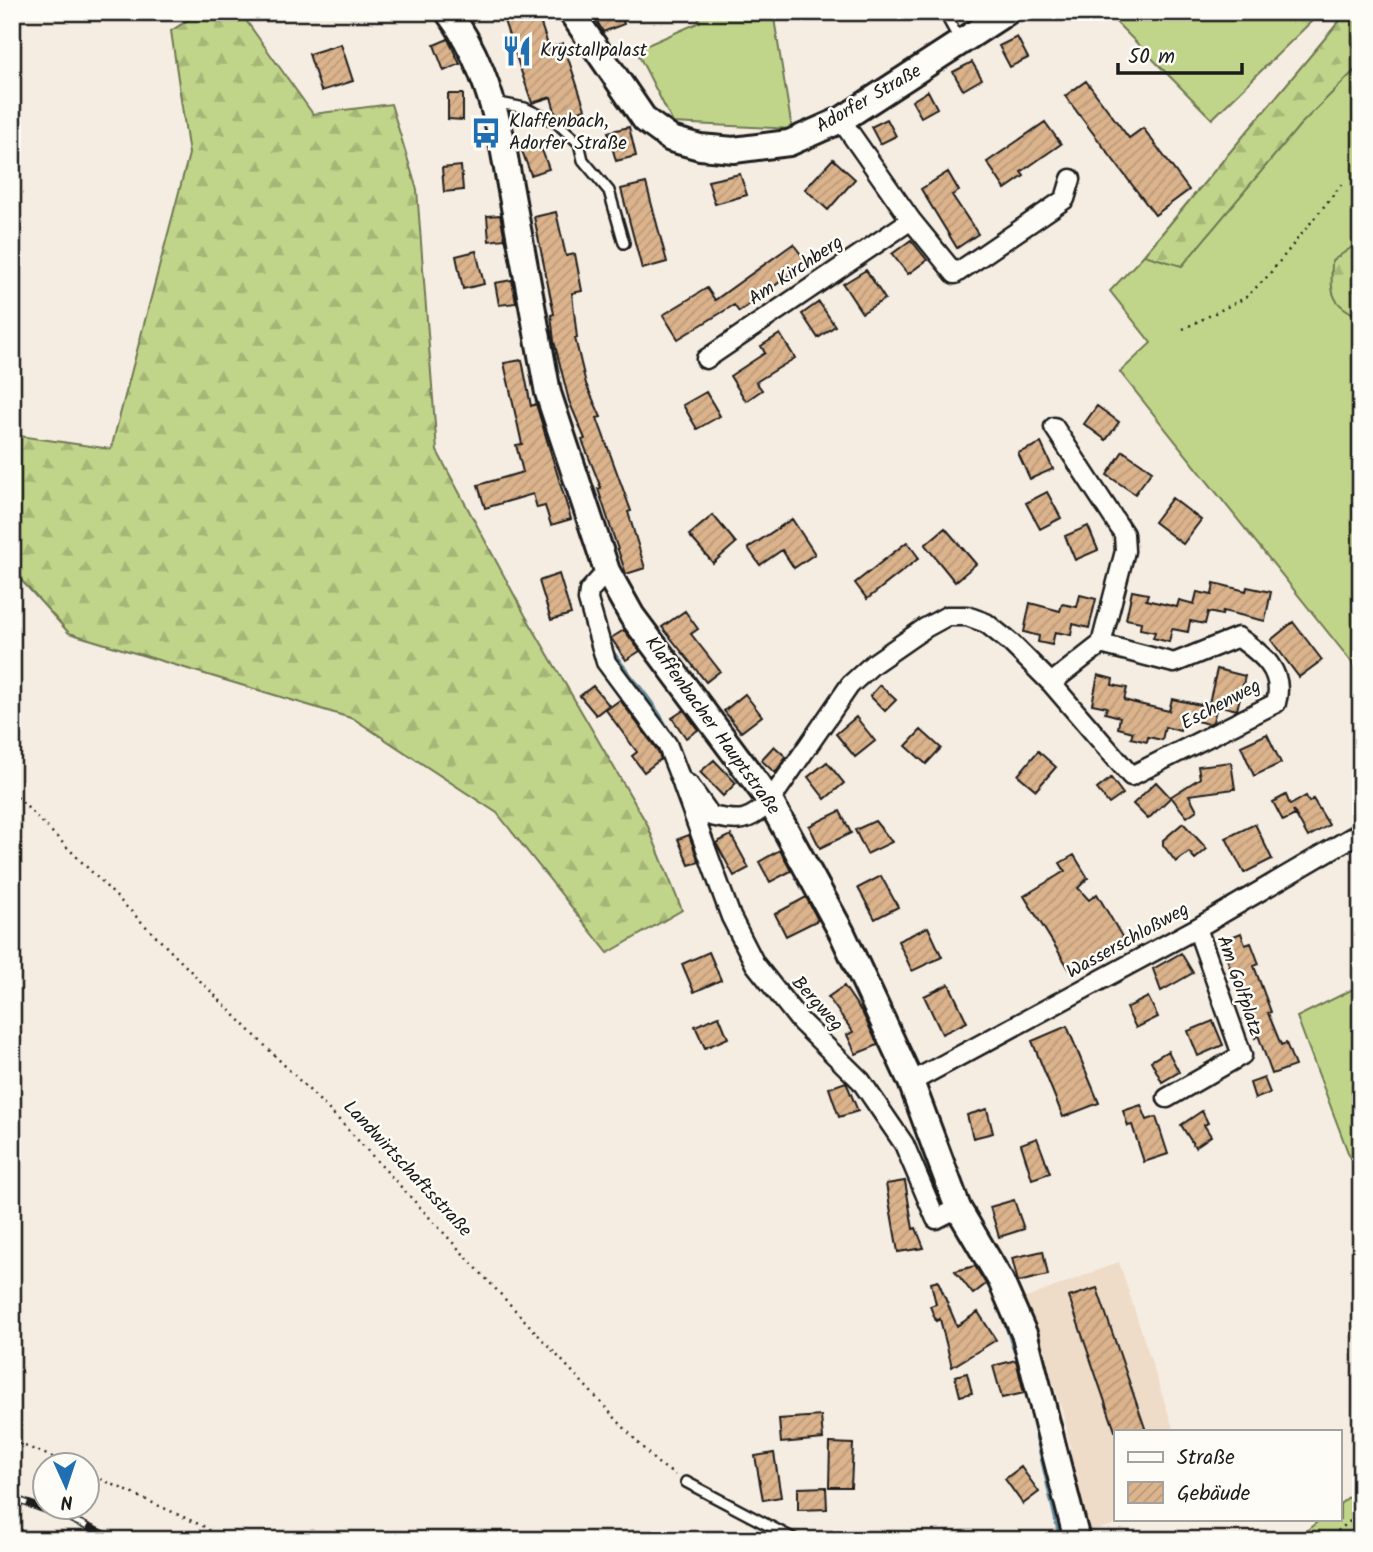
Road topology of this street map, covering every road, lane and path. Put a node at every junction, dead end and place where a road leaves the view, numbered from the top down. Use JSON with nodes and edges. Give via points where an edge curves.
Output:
{"nodes":[{"id":1,"x":571,"y":12,"type":"edge"},
{"id":2,"x":944,"y":12,"type":"edge"},
{"id":3,"x":1007,"y":12,"type":"edge"},
{"id":4,"x":452,"y":14,"type":"edge"},
{"id":5,"x":962,"y":43,"type":"junction"},
{"id":6,"x":492,"y":101,"type":"junction"},
{"id":7,"x":841,"y":120,"type":"junction"},
{"id":8,"x":1071,"y":179,"type":"dead end"},
{"id":9,"x":1342,"y":184,"type":"dead end"},
{"id":10,"x":911,"y":219,"type":"junction"},
{"id":11,"x":624,"y":243,"type":"dead end"},
{"id":12,"x":1183,"y":329,"type":"dead end"},
{"id":13,"x":706,"y":359,"type":"dead end"},
{"id":14,"x":1054,"y":428,"type":"dead end"},
{"id":15,"x":607,"y":571,"type":"junction"},
{"id":16,"x":1101,"y":644,"type":"junction"},
{"id":17,"x":1051,"y":683,"type":"junction"},
{"id":18,"x":681,"y":780,"type":"junction"},
{"id":19,"x":12,"y":792,"type":"edge"},
{"id":20,"x":764,"y":808,"type":"junction"},
{"id":21,"x":1361,"y":832,"type":"edge"},
{"id":22,"x":1197,"y":928,"type":"junction"},
{"id":23,"x":911,"y":1083,"type":"junction"},
{"id":24,"x":1167,"y":1098,"type":"dead end"},
{"id":25,"x":958,"y":1208,"type":"junction"},
{"id":26,"x":12,"y":1441,"type":"edge"},
{"id":27,"x":33,"y":1450,"type":"edge"},
{"id":28,"x":102,"y":1479,"type":"edge"},
{"id":29,"x":686,"y":1482,"type":"joint"},
{"id":30,"x":1361,"y":1512,"type":"edge"},
{"id":31,"x":222,"y":1540,"type":"edge"},
{"id":32,"x":796,"y":1540,"type":"edge"},
{"id":33,"x":1077,"y":1540,"type":"edge"},
{"id":34,"x":1327,"y":1540,"type":"edge"}],
"edges":[{"from":1,"to":7,"type":"street","name":"Adorfer Straße","via":[[645,120],[671,139],[734,150],[766,147],[789,143]]},
{"from":2,"to":5,"type":"lane"},
{"from":3,"to":5,"type":"street","name":"Adorfer Straße"},
{"from":4,"to":6,"type":"street","name":"Klaffenbacher Hauptstraße","via":[[481,67]]},
{"from":5,"to":7,"type":"street","name":"Adorfer Straße"},
{"from":6,"to":11,"type":"lane","via":[[525,108],[557,123],[579,143],[583,160],[608,191]]},
{"from":6,"to":15,"type":"street","name":"Klaffenbacher Hauptstraße","via":[[548,393]]},
{"from":7,"to":10,"type":"street"},
{"from":8,"to":10,"type":"street","via":[[1065,199],[955,274]]},
{"from":9,"to":12,"type":"path","via":[[1245,298]]},
{"from":10,"to":13,"type":"street","name":"Am Kirchberg"},
{"from":14,"to":16,"type":"street","via":[[1124,534],[1125,551]]},
{"from":15,"to":18,"type":"street","name":"Bergweg","via":[[589,591],[588,600],[606,662],[667,744]]},
{"from":15,"to":20,"type":"street","name":"Klaffenbacher Hauptstraße","via":[[632,616]]},
{"from":16,"to":17,"type":"street"},
{"from":16,"to":17,"type":"street","name":"Eschenweg","via":[[1174,663],[1238,637],[1266,657],[1280,688],[1276,703],[1131,776]]},
{"from":17,"to":20,"type":"street","name":"Eschenweg","via":[[986,623],[967,616],[947,616],[873,664],[850,685]]},
{"from":18,"to":20,"type":"street","name":"Bergweg","via":[[711,816],[737,821]]},
{"from":18,"to":25,"type":"street","name":"Bergweg","via":[[731,917],[755,964],[800,1021],[861,1081],[904,1144],[936,1219]]},
{"from":19,"to":29,"type":"path","name":"Landwirtschaftsstraße","via":[[341,1122],[655,1461]]},
{"from":20,"to":23,"type":"street","name":"Klaffenbacher Hauptstraße","via":[[842,933]]},
{"from":21,"to":22,"type":"street","name":"Wasserschloßweg"},
{"from":22,"to":23,"type":"street","name":"Wasserschloßweg"},
{"from":22,"to":24,"type":"street","name":"Am Golfplatz","via":[[1242,1055]]},
{"from":23,"to":25,"type":"street","name":"Klaffenbacher Hauptstraße"},
{"from":25,"to":33,"type":"street","name":"Klaffenbacher Hauptstraße","via":[[1001,1281],[1025,1336]]},
{"from":26,"to":27,"type":"path"},
{"from":28,"to":31,"type":"path","via":[[205,1527]]},
{"from":29,"to":32,"type":"lane"},
{"from":30,"to":34,"type":"path"}]}
